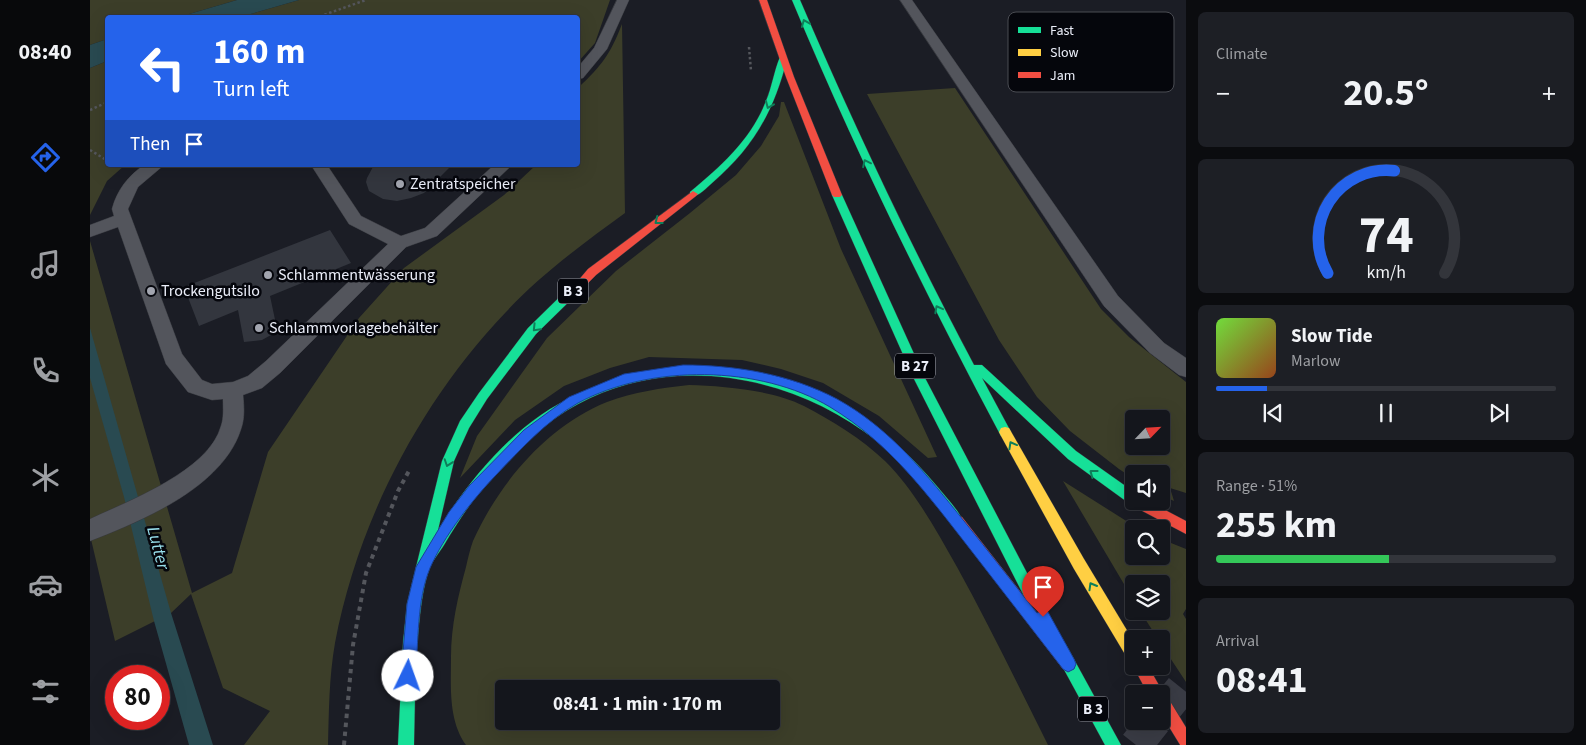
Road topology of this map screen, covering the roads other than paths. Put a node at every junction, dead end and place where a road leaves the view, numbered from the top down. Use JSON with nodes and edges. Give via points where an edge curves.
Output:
{"nodes":[{"id":1,"x":623,"y":0,"type":"edge"},
{"id":2,"x":763,"y":0,"type":"edge"},
{"id":3,"x":796,"y":0,"type":"edge"},
{"id":4,"x":906,"y":0,"type":"edge"},
{"id":5,"x":783,"y":59,"type":"junction"},
{"id":6,"x":580,"y":73,"type":"edge"},
{"id":7,"x":153,"y":167,"type":"edge"},
{"id":8,"x":320,"y":167,"type":"edge"},
{"id":9,"x":502,"y":167,"type":"edge"},
{"id":10,"x":124,"y":219,"type":"junction"},
{"id":11,"x":90,"y":231,"type":"edge"},
{"id":12,"x":400,"y":243,"type":"junction"},
{"id":13,"x":961,"y":352,"type":"junction"},
{"id":14,"x":1186,"y":369,"type":"edge"},
{"id":15,"x":233,"y":390,"type":"junction"},
{"id":16,"x":1125,"y":495,"type":"edge"},
{"id":17,"x":1151,"y":510,"type":"edge"},
{"id":18,"x":97,"y":527,"type":"edge"},
{"id":19,"x":1184,"y":528,"type":"edge"},
{"id":20,"x":423,"y":567,"type":"junction"},
{"id":21,"x":1125,"y":641,"type":"edge"},
{"id":22,"x":1071,"y":669,"type":"junction"},
{"id":23,"x":1170,"y":715,"type":"edge"},
{"id":24,"x":1186,"y":741,"type":"edge"},
{"id":25,"x":406,"y":745,"type":"edge"},
{"id":26,"x":1113,"y":745,"type":"edge"}],
"edges":[{"from":1,"to":6,"type":"lane","via":[[600,49]]},
{"from":2,"to":5,"type":"highway","number":"B 27"},
{"from":13,"to":3,"type":"highway","number":"B 27","one_way":true,"via":[[854,137]]},
{"from":4,"to":14,"type":"lane","via":[[1111,301],[1157,348]]},
{"from":5,"to":20,"type":"highway","number":"B 3","one_way":true,"via":[[778,83],[762,122],[742,150],[700,188],[592,272],[532,331],[483,396],[464,425],[448,461]]},
{"from":5,"to":22,"type":"highway","number":"B 27","via":[[849,221],[904,344],[1017,570]]},
{"from":7,"to":10,"type":"lane","via":[[128,188],[120,209]]},
{"from":8,"to":12,"type":"lane","via":[[355,220]]},
{"from":9,"to":12,"type":"lane","via":[[431,232]]},
{"from":10,"to":11,"type":"lane"},
{"from":10,"to":15,"type":"lane","via":[[173,358],[195,386],[212,392]]},
{"from":12,"to":15,"type":"lane","via":[[273,368],[255,382]]},
{"from":16,"to":13,"type":"highway","one_way":true,"via":[[1067,452]]},
{"from":21,"to":13,"type":"highway","one_way":true},
{"from":15,"to":18,"type":"lane","via":[[231,431],[212,461],[194,477],[165,494]]},
{"from":17,"to":19,"type":"highway"},
{"from":20,"to":22,"type":"highway","number":"B 3","via":[[453,516],[474,490],[528,433],[573,400],[607,385],[643,375],[700,369],[741,372],[808,391],[833,403],[881,436],[918,473]]},
{"from":20,"to":25,"type":"highway","number":"B 3","via":[[414,604],[410,643]]},
{"from":22,"to":26,"type":"highway","number":"B 3"},
{"from":23,"to":24,"type":"highway","bridge":true}]}
